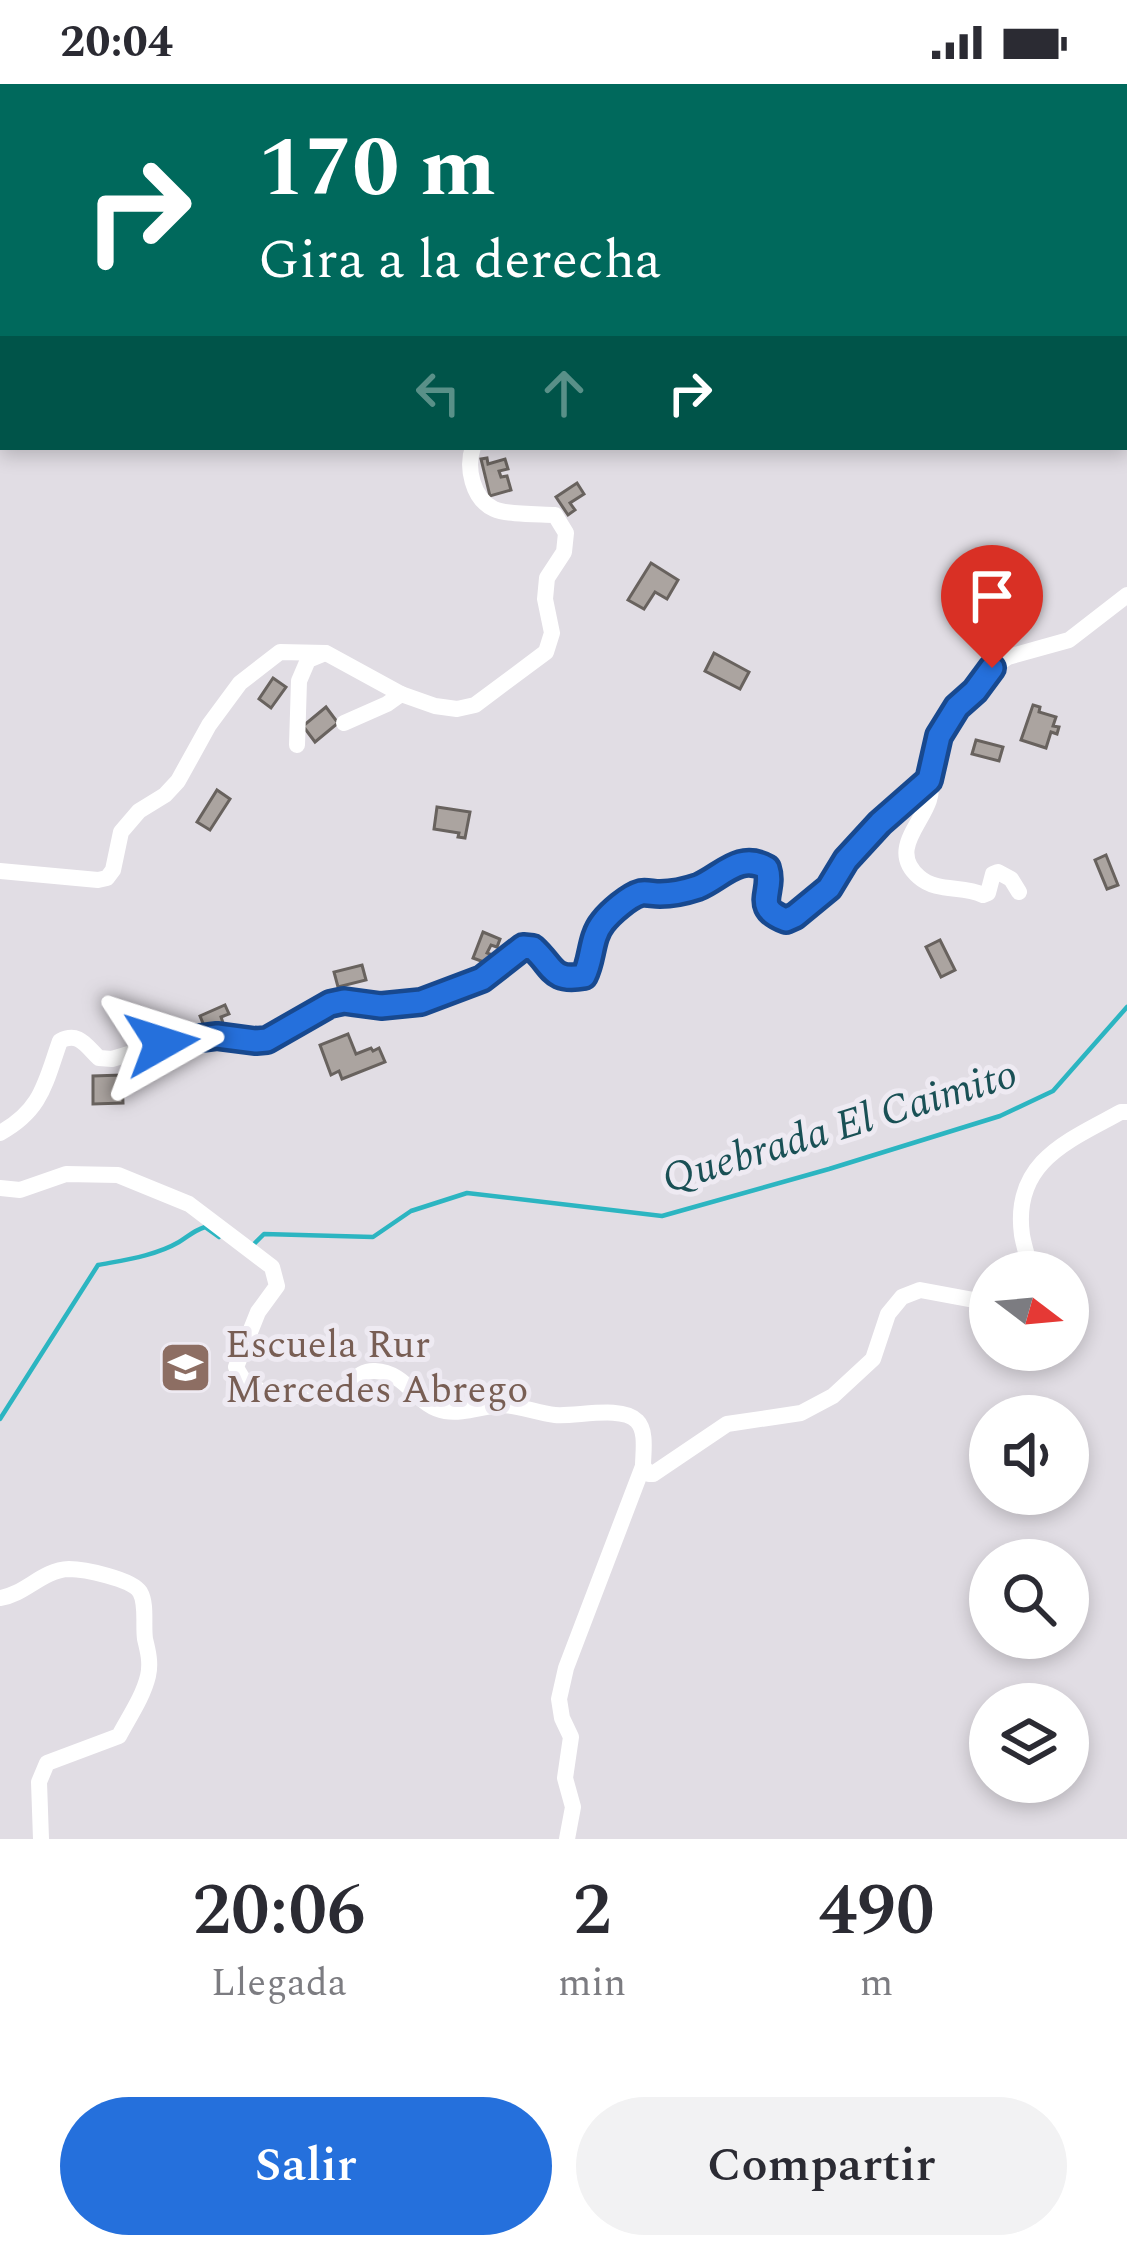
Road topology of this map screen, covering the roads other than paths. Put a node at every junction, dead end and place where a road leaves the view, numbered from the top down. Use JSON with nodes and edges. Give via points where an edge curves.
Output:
{"nodes":[{"id":1,"x":472,"y":450,"type":"edge"},
{"id":2,"x":1127,"y":595,"type":"edge"},
{"id":3,"x":326,"y":653,"type":"junction"},
{"id":4,"x":401,"y":694,"type":"junction"},
{"id":5,"x":344,"y":723,"type":"dead end"},
{"id":6,"x":297,"y":745,"type":"dead end"},
{"id":7,"x":929,"y":780,"type":"junction"},
{"id":8,"x":0,"y":871,"type":"edge"},
{"id":9,"x":1019,"y":892,"type":"dead end"},
{"id":10,"x":1127,"y":1112,"type":"edge"},
{"id":11,"x":0,"y":1133,"type":"edge"},
{"id":12,"x":0,"y":1188,"type":"edge"},
{"id":13,"x":1026,"y":1251,"type":"edge"},
{"id":14,"x":969,"y":1299,"type":"edge"},
{"id":15,"x":643,"y":1466,"type":"junction"},
{"id":16,"x":0,"y":1598,"type":"edge"},
{"id":17,"x":41,"y":1839,"type":"edge"},
{"id":18,"x":568,"y":1839,"type":"edge"}],
"edges":[{"from":1,"to":4,"type":"street","via":[[471,477],[486,503],[555,515],[566,533],[545,598],[550,642],[475,705],[435,706]]},
{"from":2,"to":7,"type":"street","via":[[1069,640],[992,668],[939,736]]},
{"from":3,"to":4,"type":"street"},
{"from":3,"to":6,"type":"street","via":[[308,660],[299,681]]},
{"from":3,"to":8,"type":"street","via":[[280,652],[240,683],[178,782],[122,832],[107,878]]},
{"from":4,"to":5,"type":"street"},
{"from":7,"to":9,"type":"street","via":[[931,801],[907,847],[920,878],[983,896],[998,872]]},
{"from":7,"to":11,"type":"street","via":[[880,823],[829,888],[786,920],[766,903],[767,868],[749,862],[699,886],[639,893],[602,923],[584,976],[553,973],[523,947],[482,979],[421,1002],[330,1004],[267,1040],[217,1036],[112,1059],[65,1038],[38,1101]]},
{"from":10,"to":13,"type":"street","via":[[1055,1148],[1036,1167],[1024,1197]]},
{"from":12,"to":15,"type":"street","via":[[20,1190],[66,1174],[118,1175],[189,1204],[272,1268],[277,1286],[236,1367],[249,1386],[333,1394],[361,1372],[376,1371],[398,1376],[432,1407],[451,1412],[503,1405],[557,1415],[623,1413],[642,1430]]},
{"from":14,"to":15,"type":"street","via":[[920,1291],[902,1297],[873,1359],[832,1396],[801,1413],[727,1424],[653,1474]]},
{"from":15,"to":18,"type":"street","via":[[559,1699],[571,1737]]},
{"from":16,"to":17,"type":"street","via":[[70,1569],[128,1581],[143,1596],[146,1684],[119,1736],[46,1763]]}]}
